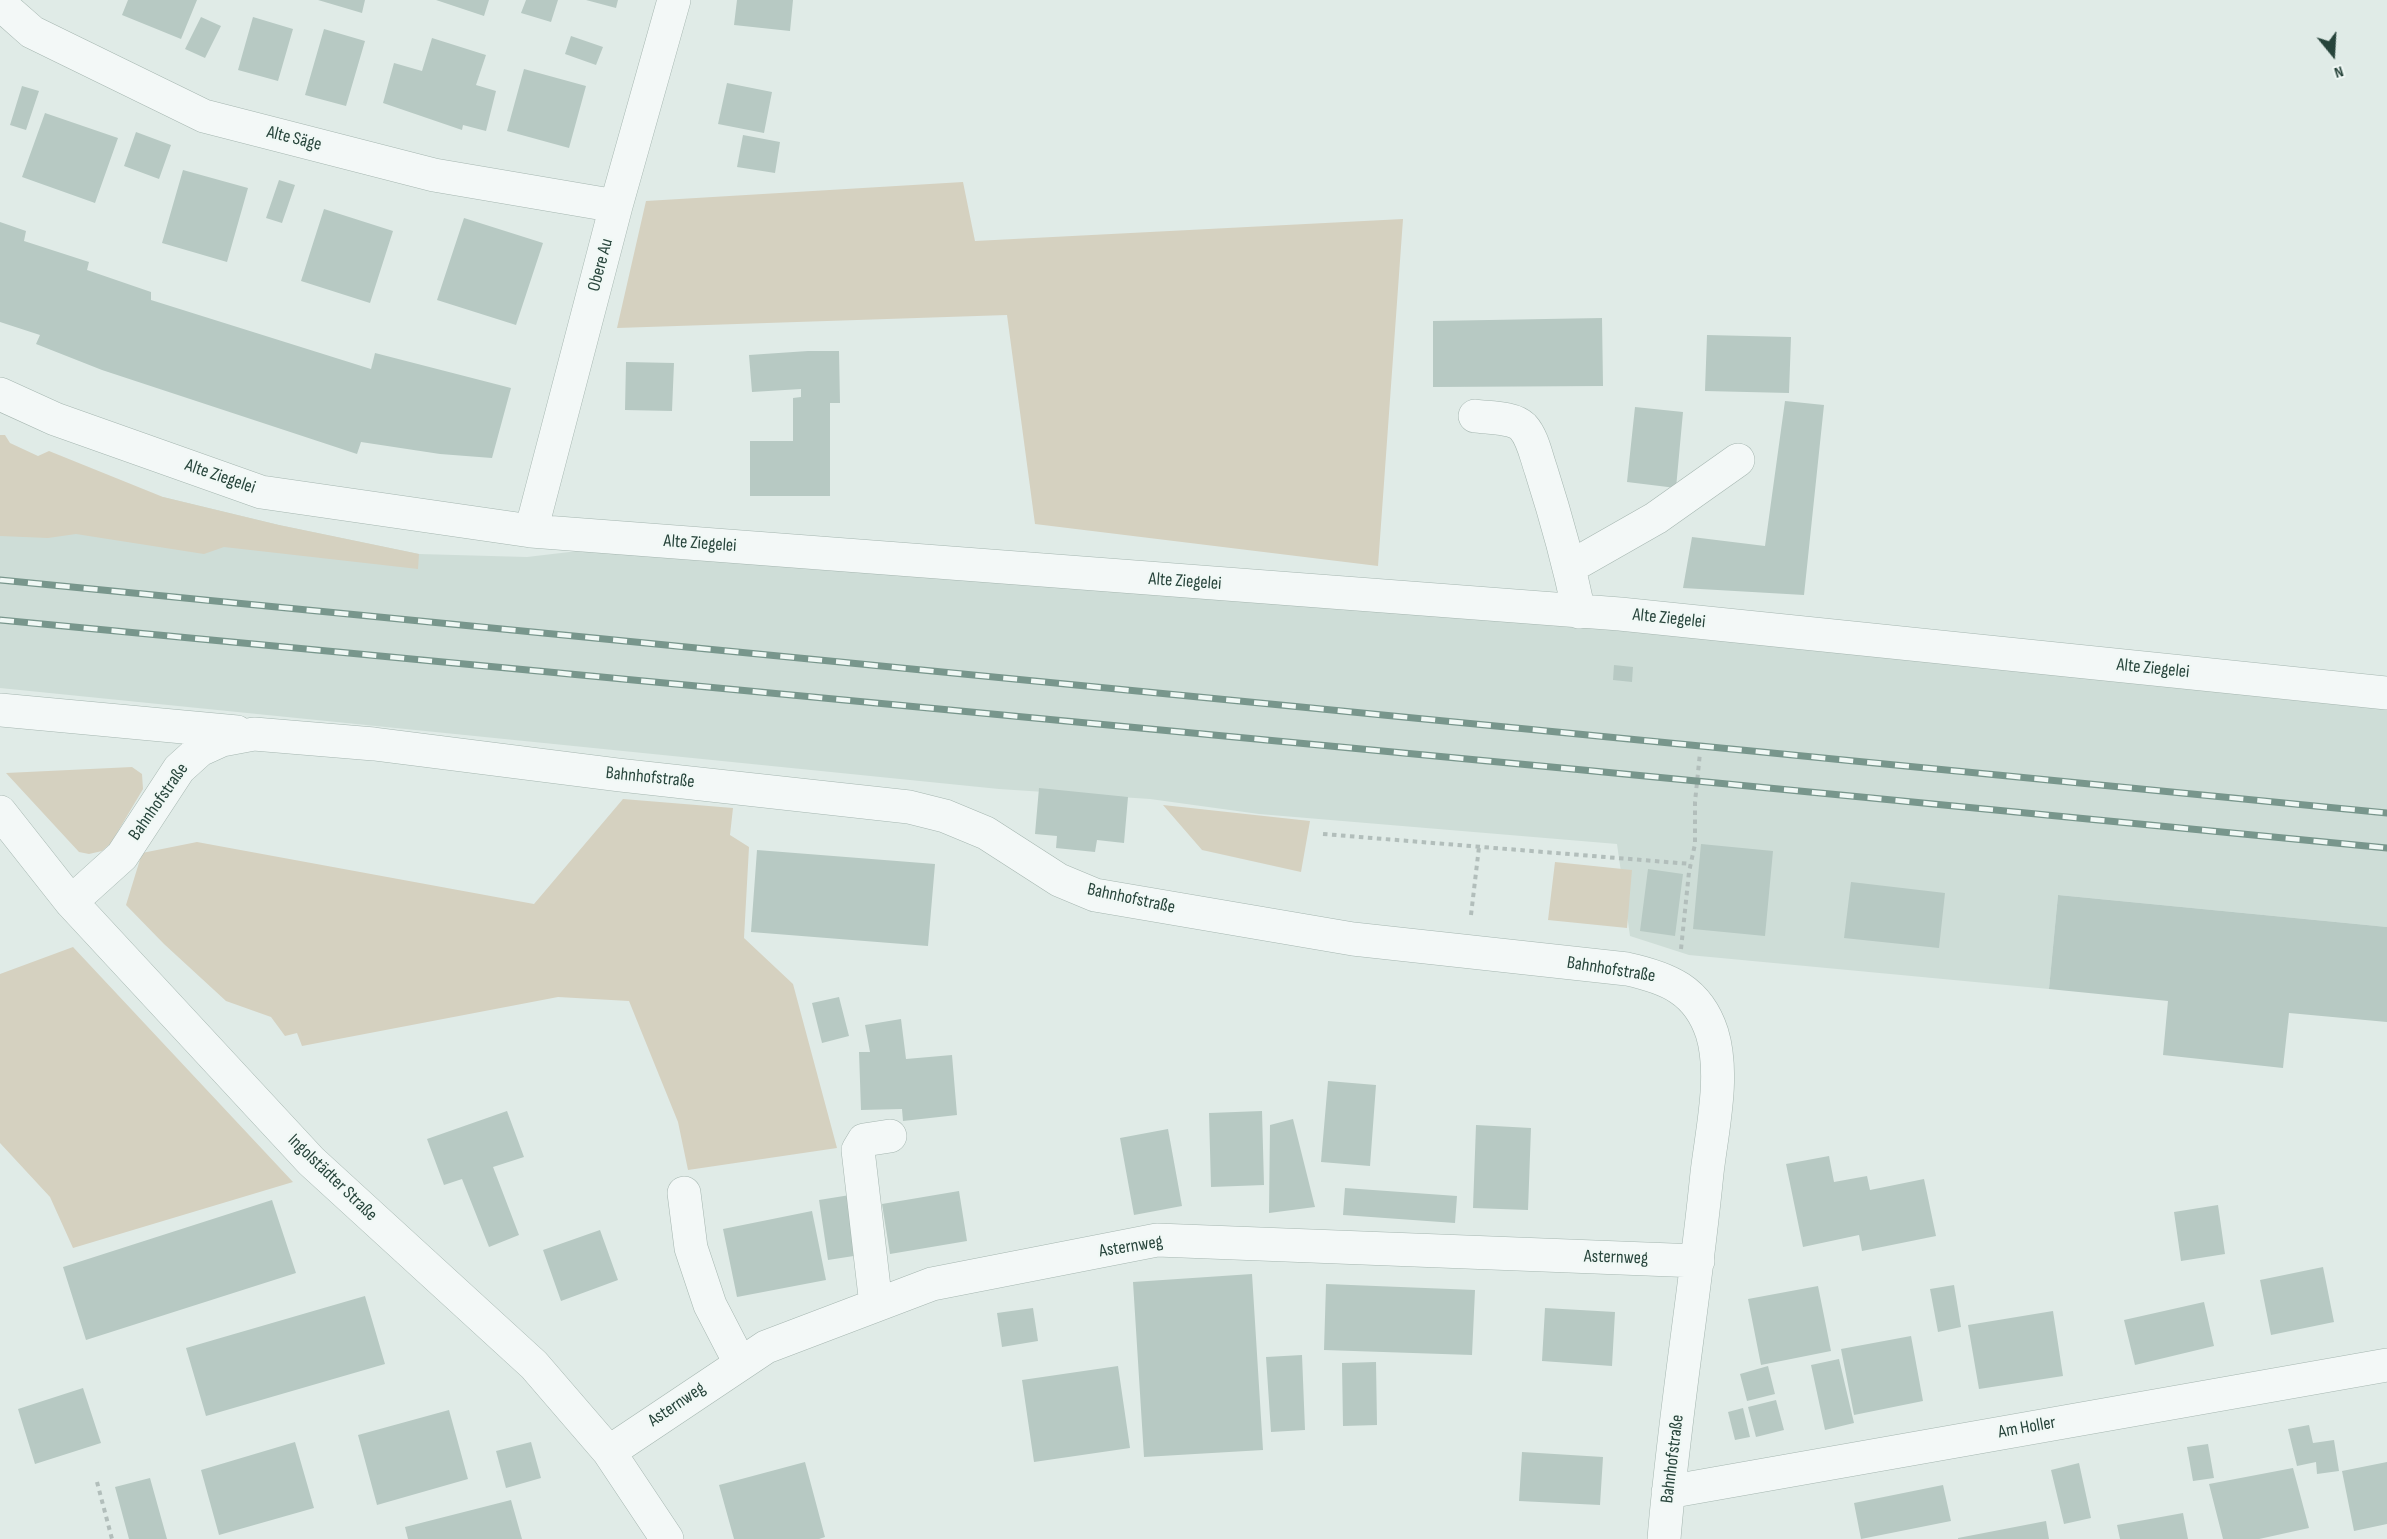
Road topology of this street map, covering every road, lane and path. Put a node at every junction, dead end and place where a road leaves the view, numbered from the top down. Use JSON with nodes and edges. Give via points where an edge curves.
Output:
{"nodes":[{"id":1,"x":0,"y":0,"type":"edge"},
{"id":2,"x":674,"y":0,"type":"edge"},
{"id":3,"x":616,"y":206,"type":"junction"},
{"id":4,"x":0,"y":394,"type":"edge"},
{"id":5,"x":1475,"y":416,"type":"dead end"},
{"id":6,"x":1738,"y":460,"type":"dead end"},
{"id":7,"x":531,"y":531,"type":"junction"},
{"id":8,"x":1570,"y":567,"type":"junction"},
{"id":9,"x":1579,"y":612,"type":"junction"},
{"id":10,"x":2387,"y":693,"type":"edge"},
{"id":11,"x":0,"y":710,"type":"edge"},
{"id":12,"x":254,"y":734,"type":"junction"},
{"id":13,"x":1700,"y":753,"type":"dead end"},
{"id":14,"x":0,"y":812,"type":"edge"},
{"id":15,"x":1323,"y":834,"type":"dead end"},
{"id":16,"x":1479,"y":847,"type":"junction"},
{"id":17,"x":1691,"y":864,"type":"junction"},
{"id":18,"x":71,"y":902,"type":"junction"},
{"id":19,"x":1467,"y":951,"type":"junction"},
{"id":20,"x":1678,"y":985,"type":"junction"},
{"id":21,"x":890,"y":1136,"type":"dead end"},
{"id":22,"x":684,"y":1193,"type":"dead end"},
{"id":23,"x":1698,"y":1261,"type":"junction"},
{"id":24,"x":876,"y":1305,"type":"junction"},
{"id":25,"x":740,"y":1363,"type":"junction"},
{"id":26,"x":2387,"y":1365,"type":"edge"},
{"id":27,"x":609,"y":1452,"type":"junction"},
{"id":28,"x":98,"y":1482,"type":"dead end"},
{"id":29,"x":1668,"y":1492,"type":"junction"},
{"id":30,"x":112,"y":1539,"type":"edge"},
{"id":31,"x":667,"y":1539,"type":"edge"},
{"id":32,"x":1664,"y":1539,"type":"edge"}],
"edges":[{"from":1,"to":3,"type":"street","name":"Alte Säge","via":[[32,32],[204,116],[434,175]]},
{"from":2,"to":3,"type":"street","name":"Obere Au"},
{"from":3,"to":7,"type":"street","name":"Obere Au"},
{"from":4,"to":7,"type":"street","name":"Alte Ziegelei","via":[[55,419],[261,492]]},
{"from":5,"to":8,"type":"street","via":[[1516,422],[1523,427]]},
{"from":6,"to":8,"type":"street","via":[[1656,518]]},
{"from":7,"to":9,"type":"street","name":"Alte Ziegelei"},
{"from":8,"to":9,"type":"street"},
{"from":9,"to":10,"type":"street","name":"Alte Ziegelei"},
{"from":11,"to":12,"type":"street"},
{"from":12,"to":18,"type":"street","name":"Bahnhofstraße","via":[[222,740],[200,750],[179,769],[122,856]]},
{"from":12,"to":19,"type":"street","name":"Bahnhofstraße","via":[[374,744],[909,807],[986,833],[1059,880],[1095,895],[1353,939]]},
{"from":13,"to":17,"type":"path"},
{"from":14,"to":18,"type":"street","name":"Ingolstädter Straße"},
{"from":15,"to":16,"type":"path"},
{"from":16,"to":17,"type":"path"},
{"from":16,"to":19,"type":"path"},
{"from":17,"to":20,"type":"path"},
{"from":18,"to":27,"type":"street","name":"Ingolstädter Straße","via":[[311,1161],[534,1365]]},
{"from":19,"to":20,"type":"street","name":"Bahnhofstraße","via":[[1627,969]]},
{"from":20,"to":23,"type":"street","name":"Bahnhofstraße","via":[[1698,1005],[1712,1033],[1719,1069]]},
{"from":21,"to":24,"type":"street","via":[[864,1140],[858,1150]]},
{"from":22,"to":25,"type":"street","via":[[691,1248],[710,1305]]},
{"from":23,"to":24,"type":"street","name":"Asternweg","via":[[1157,1240],[932,1284]]},
{"from":23,"to":29,"type":"street","name":"Bahnhofstraße"},
{"from":24,"to":25,"type":"street","name":"Asternweg","via":[[766,1347]]},
{"from":25,"to":27,"type":"street","name":"Asternweg"},
{"from":26,"to":29,"type":"street","name":"Am Holler"},
{"from":27,"to":31,"type":"street","name":"Ingolstädter Straße"},
{"from":28,"to":30,"type":"path"},
{"from":29,"to":32,"type":"street","name":"Bahnhofstraße"}]}
